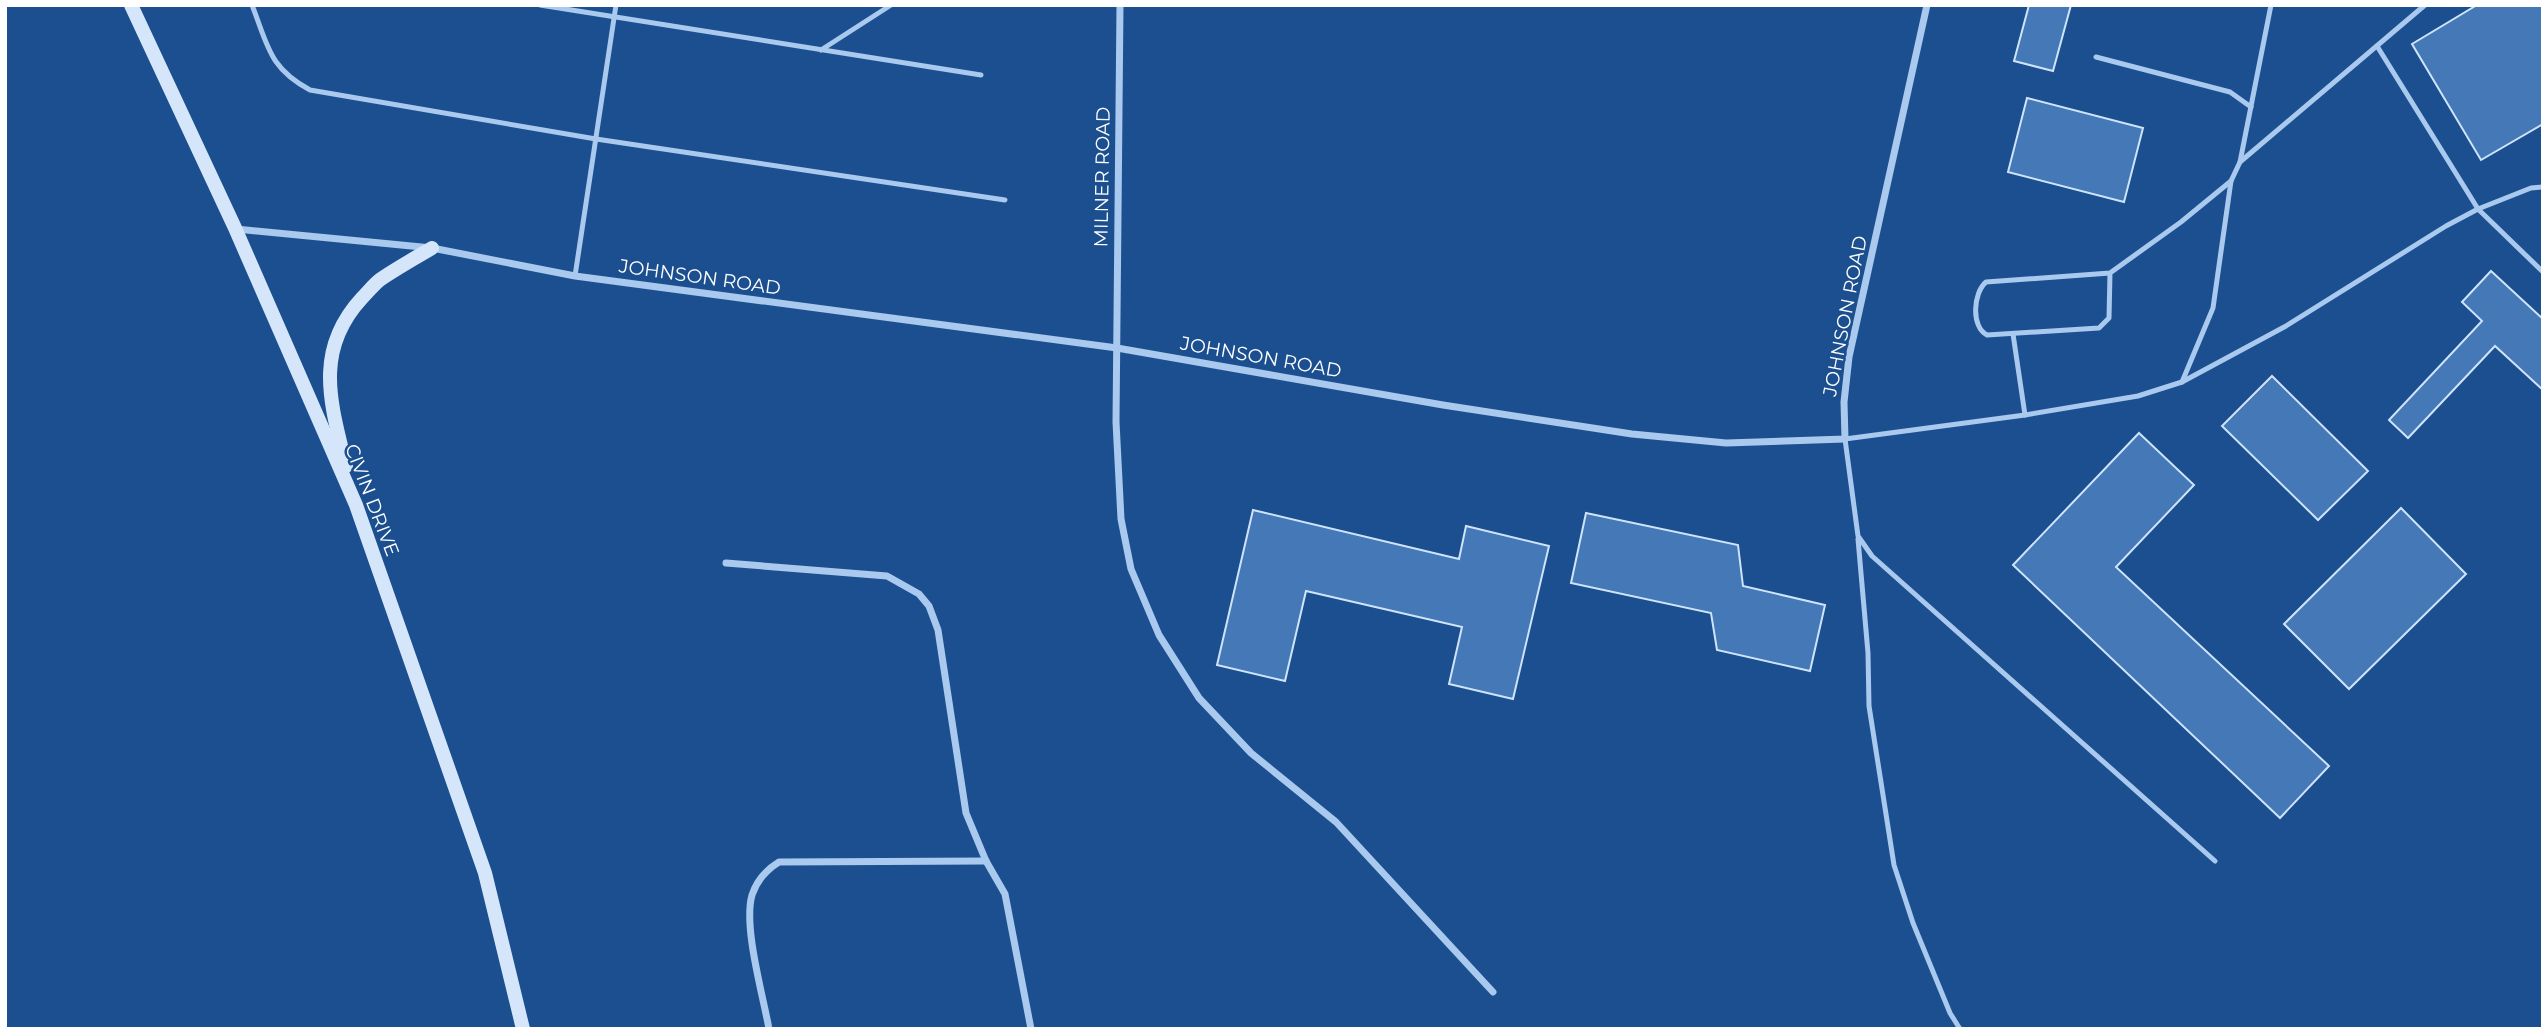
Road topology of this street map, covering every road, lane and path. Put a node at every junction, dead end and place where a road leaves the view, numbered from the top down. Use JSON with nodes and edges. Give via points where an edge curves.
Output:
{"nodes":[{"id":1,"x":131,"y":5,"type":"edge"},
{"id":2,"x":253,"y":5,"type":"edge"},
{"id":3,"x":540,"y":5,"type":"edge"},
{"id":4,"x":616,"y":5,"type":"edge"},
{"id":5,"x":891,"y":5,"type":"edge"},
{"id":6,"x":1120,"y":5,"type":"edge"},
{"id":7,"x":1927,"y":5,"type":"edge"},
{"id":8,"x":2271,"y":5,"type":"edge"},
{"id":9,"x":2425,"y":5,"type":"edge"},
{"id":10,"x":614,"y":16,"type":"junction"},
{"id":11,"x":2377,"y":46,"type":"junction"},
{"id":12,"x":821,"y":50,"type":"junction"},
{"id":13,"x":2096,"y":57,"type":"dead end"},
{"id":14,"x":981,"y":75,"type":"dead end"},
{"id":15,"x":2251,"y":107,"type":"junction"},
{"id":16,"x":596,"y":139,"type":"junction"},
{"id":17,"x":2240,"y":162,"type":"junction"},
{"id":18,"x":2231,"y":181,"type":"junction"},
{"id":19,"x":2543,"y":187,"type":"edge"},
{"id":20,"x":1005,"y":200,"type":"dead end"},
{"id":21,"x":2478,"y":209,"type":"junction"},
{"id":22,"x":234,"y":228,"type":"junction"},
{"id":23,"x":432,"y":248,"type":"junction"},
{"id":24,"x":2543,"y":272,"type":"edge"},
{"id":25,"x":2110,"y":274,"type":"junction"},
{"id":26,"x":575,"y":276,"type":"junction"},
{"id":27,"x":2013,"y":334,"type":"junction"},
{"id":28,"x":1116,"y":348,"type":"junction"},
{"id":29,"x":2182,"y":383,"type":"junction"},
{"id":30,"x":2025,"y":415,"type":"junction"},
{"id":31,"x":1845,"y":439,"type":"junction"},
{"id":32,"x":356,"y":505,"type":"junction"},
{"id":33,"x":1858,"y":536,"type":"junction"},
{"id":34,"x":726,"y":563,"type":"dead end"},
{"id":35,"x":2215,"y":861,"type":"dead end"},
{"id":36,"x":986,"y":862,"type":"junction"},
{"id":37,"x":1493,"y":992,"type":"dead end"},
{"id":38,"x":523,"y":1029,"type":"edge"},
{"id":39,"x":769,"y":1029,"type":"edge"},
{"id":40,"x":1031,"y":1029,"type":"edge"},
{"id":41,"x":1959,"y":1029,"type":"edge"}],
"edges":[{"from":1,"to":22,"type":"main road","name":"CIVIN DRIVE"},
{"from":2,"to":16,"type":"lane","via":[[274,62],[310,90]]},
{"from":3,"to":10,"type":"lane"},
{"from":4,"to":10,"type":"lane"},
{"from":5,"to":12,"type":"lane"},
{"from":6,"to":28,"type":"street","name":"MILNER ROAD"},
{"from":7,"to":31,"type":"street","name":"JOHNSON ROAD","via":[[1849,357]]},
{"from":8,"to":15,"type":"lane"},
{"from":9,"to":11,"type":"lane"},
{"from":10,"to":12,"type":"lane"},
{"from":10,"to":16,"type":"lane"},
{"from":11,"to":17,"type":"lane"},
{"from":11,"to":21,"type":"lane"},
{"from":12,"to":14,"type":"lane"},
{"from":13,"to":15,"type":"lane","via":[[2230,92]]},
{"from":15,"to":17,"type":"lane"},
{"from":16,"to":20,"type":"lane"},
{"from":16,"to":26,"type":"lane"},
{"from":17,"to":18,"type":"lane"},
{"from":18,"to":25,"type":"lane"},
{"from":18,"to":29,"type":"lane","via":[[2213,308]]},
{"from":19,"to":21,"type":"lane"},
{"from":21,"to":24,"type":"lane"},
{"from":21,"to":29,"type":"lane","via":[[2286,326]]},
{"from":22,"to":23,"type":"street","name":"JOHNSON ROAD"},
{"from":22,"to":32,"type":"main road","name":"CIVIN DRIVE"},
{"from":23,"to":26,"type":"street","name":"JOHNSON ROAD"},
{"from":23,"to":32,"type":"main road","via":[[379,281],[344,319],[331,352],[331,405]]},
{"from":25,"to":27,"type":"lane","via":[[2109,318],[2104,326]]},
{"from":25,"to":27,"type":"lane","via":[[1986,282],[1978,292],[1976,322],[1987,335]]},
{"from":26,"to":28,"type":"street","name":"JOHNSON ROAD"},
{"from":27,"to":30,"type":"lane"},
{"from":28,"to":31,"type":"street","name":"JOHNSON ROAD","via":[[1632,434],[1726,443]]},
{"from":28,"to":37,"type":"street","name":"MILNER ROAD","via":[[1121,519],[1130,569],[1159,635],[1199,698],[1251,754],[1336,822]]},
{"from":29,"to":30,"type":"lane","via":[[2137,396]]},
{"from":30,"to":31,"type":"lane"},
{"from":31,"to":33,"type":"lane"},
{"from":32,"to":38,"type":"main road","name":"CIVIN DRIVE","via":[[485,873]]},
{"from":33,"to":35,"type":"lane","via":[[1872,556]]},
{"from":33,"to":41,"type":"lane","via":[[1869,706],[1894,865],[1913,923]]},
{"from":34,"to":36,"type":"street","via":[[887,576],[919,594],[938,629],[966,813]]},
{"from":36,"to":39,"type":"street","via":[[779,862],[768,869],[758,881],[750,908]]},
{"from":36,"to":40,"type":"street","via":[[1005,894]]}]}
